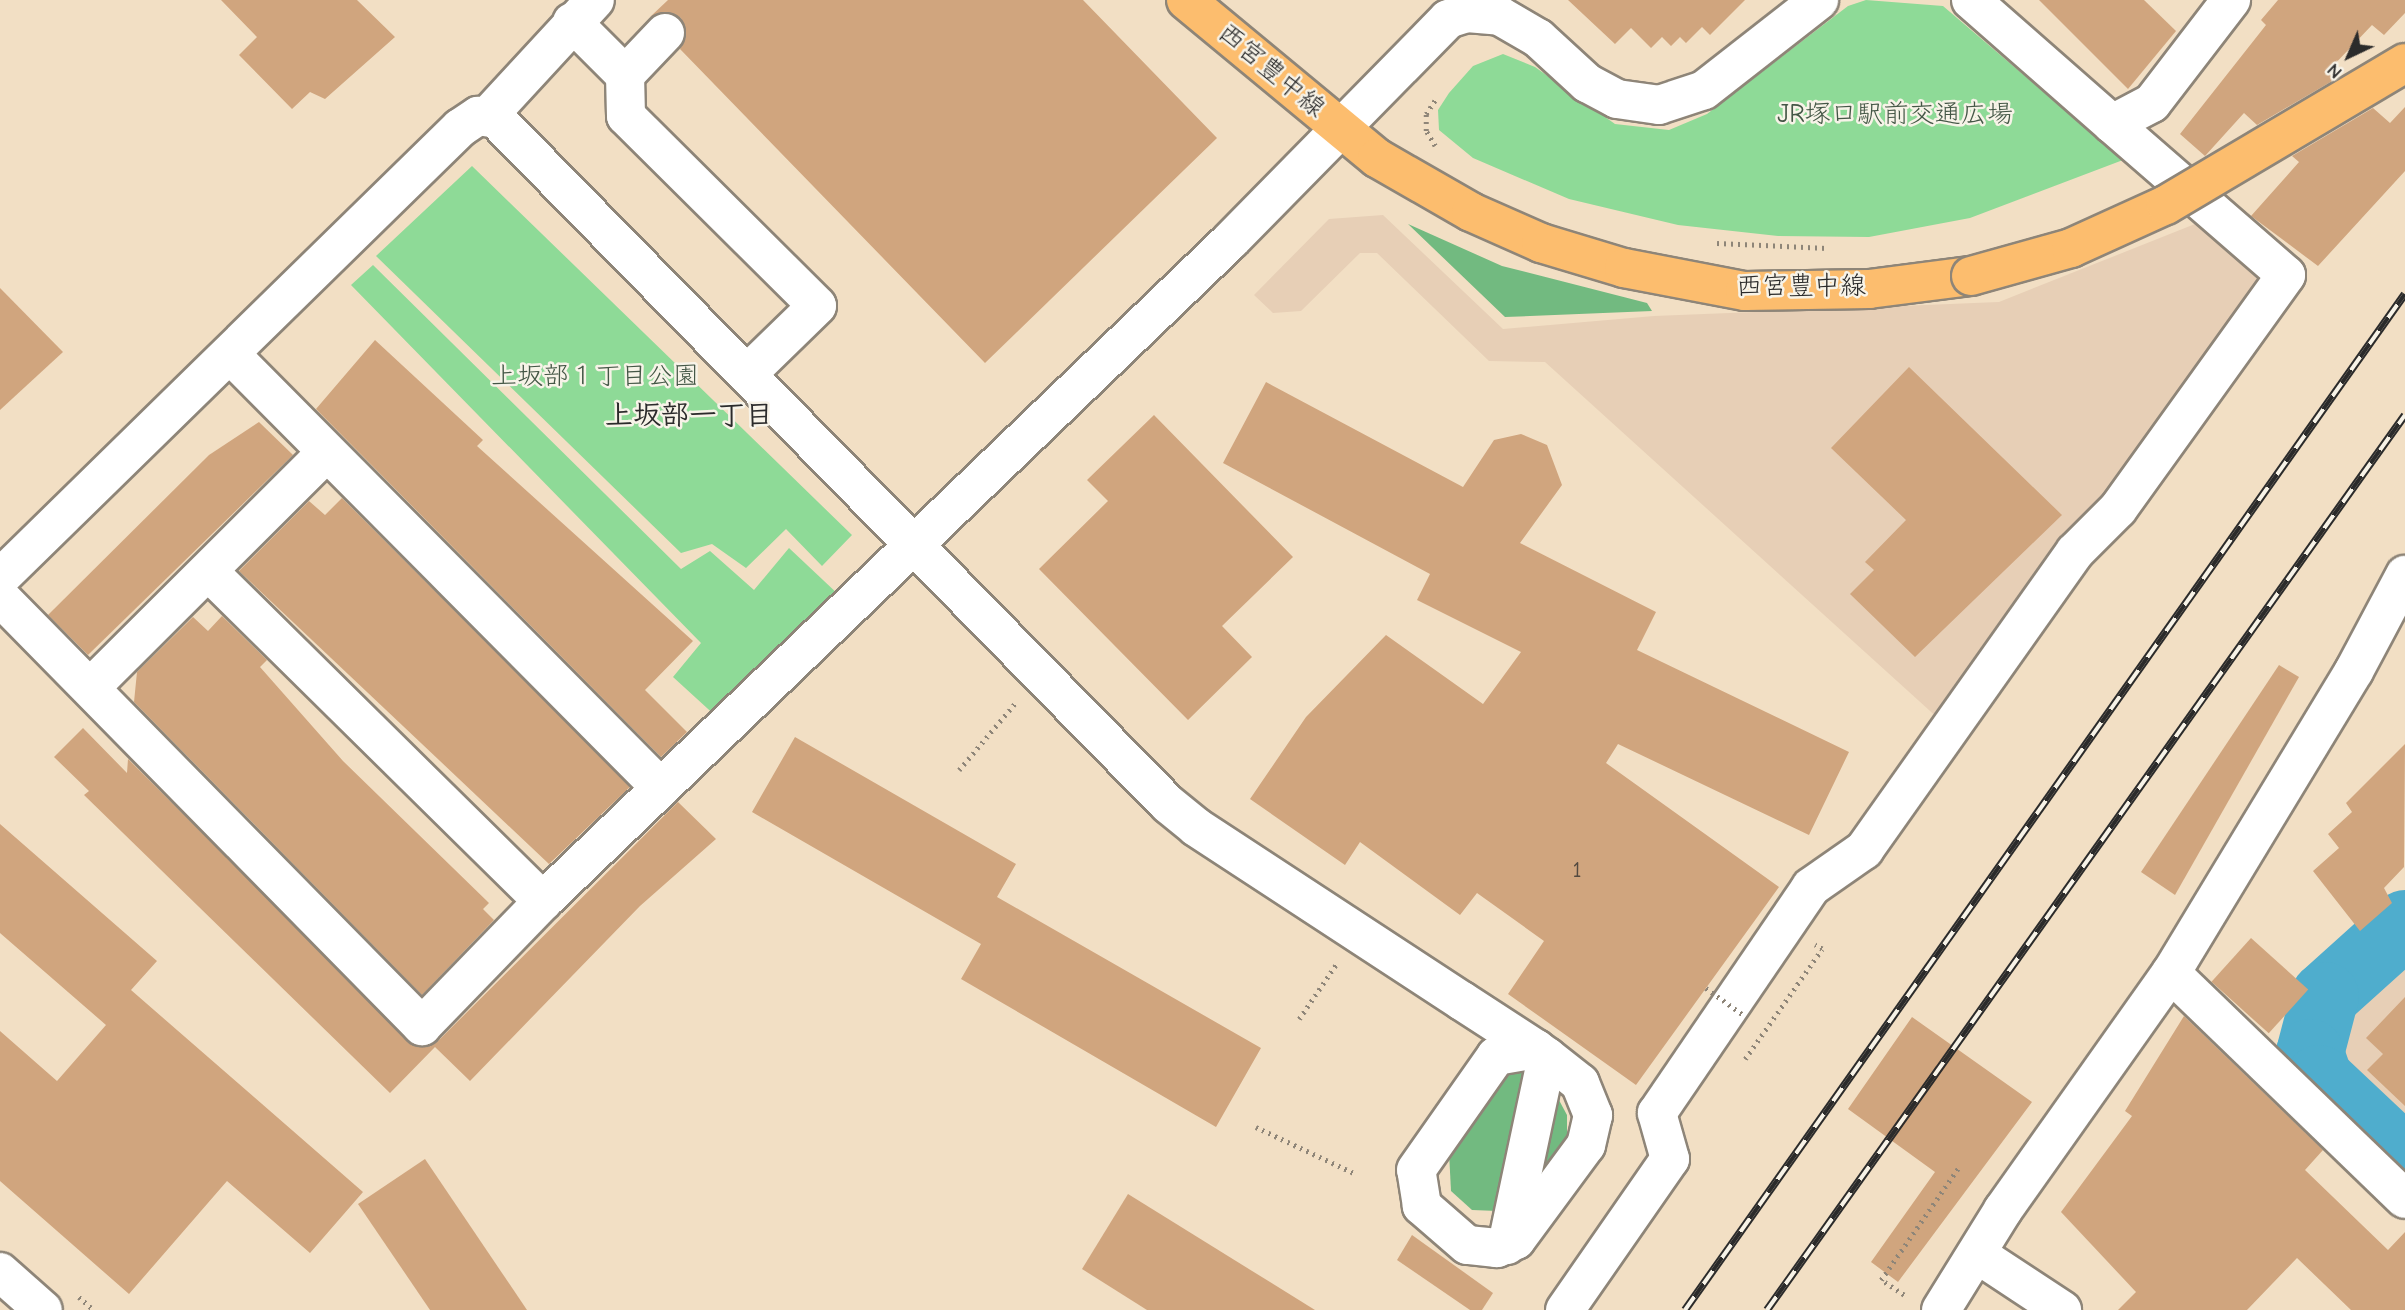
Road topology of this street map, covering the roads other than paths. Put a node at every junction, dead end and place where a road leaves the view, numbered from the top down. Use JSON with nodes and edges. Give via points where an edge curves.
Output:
{"nodes":[{"id":1,"x":1186,"y":0,"type":"edge"},
{"id":2,"x":1819,"y":0,"type":"edge"},
{"id":3,"x":1970,"y":0,"type":"edge"},
{"id":4,"x":2231,"y":0,"type":"edge"},
{"id":5,"x":1507,"y":8,"type":"edge"},
{"id":6,"x":584,"y":11,"type":"edge"},
{"id":7,"x":665,"y":33,"type":"dead end"},
{"id":8,"x":2405,"y":63,"type":"edge"},
{"id":9,"x":625,"y":75,"type":"junction"},
{"id":10,"x":487,"y":117,"type":"junction"},
{"id":11,"x":2112,"y":124,"type":"junction"},
{"id":12,"x":1339,"y":128,"type":"junction"},
{"id":13,"x":231,"y":355,"type":"junction"},
{"id":14,"x":747,"y":374,"type":"junction"},
{"id":15,"x":325,"y":454,"type":"junction"},
{"id":16,"x":915,"y":546,"type":"junction"},
{"id":17,"x":209,"y":572,"type":"junction"},
{"id":18,"x":2405,"y":575,"type":"edge"},
{"id":19,"x":0,"y":578,"type":"edge"},
{"id":20,"x":0,"y":597,"type":"edge"},
{"id":21,"x":93,"y":685,"type":"junction"},
{"id":22,"x":661,"y":788,"type":"junction"},
{"id":23,"x":543,"y":901,"type":"junction"},
{"id":24,"x":2171,"y":973,"type":"junction"},
{"id":25,"x":1462,"y":1001,"type":"junction"},
{"id":26,"x":1542,"y":1053,"type":"junction"},
{"id":27,"x":1476,"y":1080,"type":"junction"},
{"id":28,"x":2405,"y":1199,"type":"edge"},
{"id":29,"x":1507,"y":1245,"type":"junction"},
{"id":30,"x":1977,"y":1254,"type":"junction"},
{"id":31,"x":0,"y":1272,"type":"edge"},
{"id":32,"x":43,"y":1310,"type":"edge"},
{"id":33,"x":1565,"y":1310,"type":"edge"},
{"id":34,"x":1941,"y":1310,"type":"edge"},
{"id":35,"x":2062,"y":1310,"type":"edge"}],
"edges":[{"from":1,"to":12,"type":"main road","name":"西宮豊中線"},
{"from":2,"to":5,"type":"street","via":[[1704,90],[1659,105],[1616,99],[1597,89]]},
{"from":3,"to":11,"type":"street"},
{"from":4,"to":11,"type":"street","via":[[2152,103]]},
{"from":5,"to":12,"type":"street","via":[[1448,19]]},
{"from":6,"to":9,"type":"street"},
{"from":6,"to":10,"type":"street"},
{"from":7,"to":9,"type":"street"},
{"from":8,"to":12,"type":"main road","name":"西宮豊中線","bridge":true,"via":[[2133,221],[2071,248],[1971,276],[1870,289],[1745,291],[1624,268],[1541,243],[1471,212]]},
{"from":9,"to":14,"type":"street","via":[[626,116],[817,306]]},
{"from":10,"to":13,"type":"street","via":[[460,128]]},
{"from":10,"to":14,"type":"street","via":[[515,138]]},
{"from":11,"to":33,"type":"street","via":[[2287,275],[2118,509],[2075,552],[1864,850],[1811,887],[1657,1113],[1682,1145]]},
{"from":12,"to":16,"type":"street"},
{"from":13,"to":15,"type":"street"},
{"from":13,"to":19,"type":"street"},
{"from":14,"to":16,"type":"street"},
{"from":15,"to":17,"type":"street"},
{"from":15,"to":22,"type":"street"},
{"from":16,"to":22,"type":"street"},
{"from":16,"to":25,"type":"street","via":[[1196,827]]},
{"from":17,"to":21,"type":"street"},
{"from":17,"to":23,"type":"street"},
{"from":18,"to":24,"type":"street","via":[[2354,671]]},
{"from":20,"to":21,"type":"street"},
{"from":21,"to":23,"type":"street","via":[[422,1026]]},
{"from":22,"to":23,"type":"street"},
{"from":24,"to":28,"type":"street"},
{"from":24,"to":30,"type":"street"},
{"from":25,"to":26,"type":"street"},
{"from":25,"to":27,"type":"street","via":[[1483,1039]]},
{"from":26,"to":27,"type":"street","via":[[1508,1049]]},
{"from":26,"to":29,"type":"street"},
{"from":26,"to":29,"type":"street","via":[[1587,1093],[1593,1128],[1533,1220]]},
{"from":27,"to":29,"type":"street","via":[[1423,1153],[1416,1192],[1432,1218],[1467,1245]]},
{"from":30,"to":34,"type":"street"},
{"from":30,"to":35,"type":"street"},
{"from":31,"to":32,"type":"street"}]}
